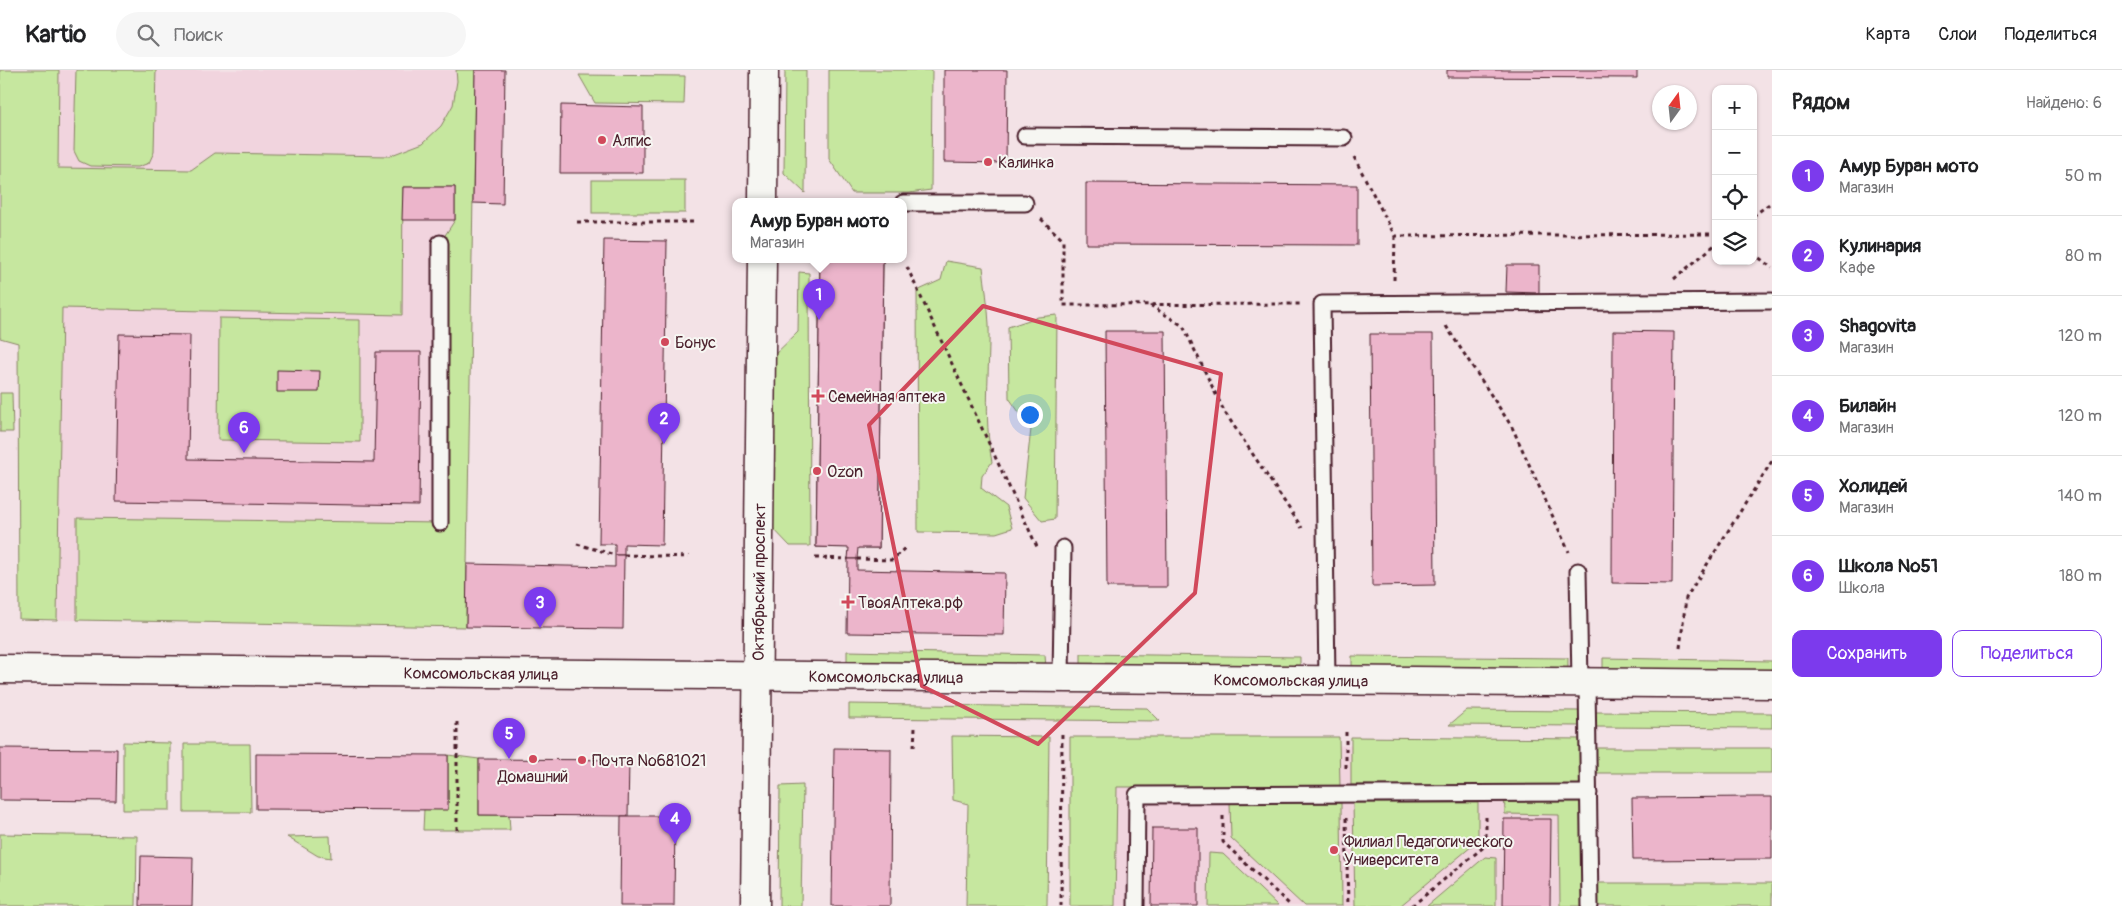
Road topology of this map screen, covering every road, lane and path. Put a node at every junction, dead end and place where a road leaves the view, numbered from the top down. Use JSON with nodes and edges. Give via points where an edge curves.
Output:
{"nodes":[{"id":1,"x":764,"y":70,"type":"edge"},
{"id":2,"x":1025,"y":136,"type":"dead end"},
{"id":3,"x":1344,"y":138,"type":"joint"},
{"id":4,"x":763,"y":198,"type":"edge"},
{"id":5,"x":1025,"y":202,"type":"joint"},
{"id":6,"x":1772,"y":202,"type":"edge"},
{"id":7,"x":907,"y":203,"type":"edge"},
{"id":8,"x":1757,"y":213,"type":"edge"},
{"id":9,"x":577,"y":222,"type":"dead end"},
{"id":10,"x":693,"y":222,"type":"dead end"},
{"id":11,"x":1712,"y":234,"type":"edge"},
{"id":12,"x":1395,"y":236,"type":"junction"},
{"id":13,"x":440,"y":243,"type":"dead end"},
{"id":14,"x":1712,"y":247,"type":"edge"},
{"id":15,"x":1757,"y":256,"type":"edge"},
{"id":16,"x":762,"y":263,"type":"edge"},
{"id":17,"x":907,"y":267,"type":"dead end"},
{"id":18,"x":1772,"y":268,"type":"edge"},
{"id":19,"x":1772,"y":301,"type":"edge"},
{"id":20,"x":1645,"y":302,"type":"junction"},
{"id":21,"x":1393,"y":303,"type":"junction"},
{"id":22,"x":1412,"y":303,"type":"junction"},
{"id":23,"x":1322,"y":304,"type":"junction"},
{"id":24,"x":1150,"y":305,"type":"junction"},
{"id":25,"x":1772,"y":461,"type":"edge"},
{"id":26,"x":440,"y":523,"type":"dead end"},
{"id":27,"x":577,"y":544,"type":"dead end"},
{"id":28,"x":906,"y":547,"type":"dead end"},
{"id":29,"x":1038,"y":548,"type":"dead end"},
{"id":30,"x":1063,"y":548,"type":"dead end"},
{"id":31,"x":615,"y":555,"type":"dead end"},
{"id":32,"x":624,"y":555,"type":"dead end"},
{"id":33,"x":689,"y":557,"type":"dead end"},
{"id":34,"x":815,"y":558,"type":"dead end"},
{"id":35,"x":848,"y":559,"type":"dead end"},
{"id":36,"x":858,"y":560,"type":"dead end"},
{"id":37,"x":1325,"y":564,"type":"junction"},
{"id":38,"x":1578,"y":571,"type":"joint"},
{"id":39,"x":1680,"y":648,"type":"dead end"},
{"id":40,"x":0,"y":669,"type":"edge"},
{"id":41,"x":758,"y":675,"type":"junction"},
{"id":42,"x":1061,"y":677,"type":"junction"},
{"id":43,"x":1327,"y":680,"type":"junction"},
{"id":44,"x":1583,"y":682,"type":"junction"},
{"id":45,"x":1772,"y":684,"type":"edge"},
{"id":46,"x":457,"y":722,"type":"dead end"},
{"id":47,"x":915,"y":728,"type":"dead end"},
{"id":48,"x":1062,"y":730,"type":"dead end"},
{"id":49,"x":1346,"y":732,"type":"dead end"},
{"id":50,"x":914,"y":747,"type":"dead end"},
{"id":51,"x":1589,"y":793,"type":"junction"},
{"id":52,"x":1346,"y":794,"type":"junction"},
{"id":53,"x":1487,"y":794,"type":"junction"},
{"id":54,"x":457,"y":833,"type":"dead end"},
{"id":55,"x":1223,"y":842,"type":"dead end"},
{"id":56,"x":755,"y":906,"type":"edge"},
{"id":57,"x":1061,"y":906,"type":"edge"},
{"id":58,"x":1136,"y":906,"type":"edge"},
{"id":59,"x":1291,"y":906,"type":"edge"},
{"id":60,"x":1348,"y":906,"type":"edge"},
{"id":61,"x":1412,"y":906,"type":"edge"},
{"id":62,"x":1590,"y":906,"type":"edge"}],
"edges":[{"from":1,"to":4,"type":"street"},
{"from":2,"to":3,"type":"lane"},
{"from":3,"to":12,"type":"path"},
{"from":5,"to":7,"type":"lane"},
{"from":5,"to":24,"type":"path","via":[[1062,240],[1063,305]]},
{"from":6,"to":8,"type":"path"},
{"from":9,"to":10,"type":"path"},
{"from":11,"to":12,"type":"path"},
{"from":12,"to":21,"type":"path"},
{"from":13,"to":26,"type":"lane"},
{"from":14,"to":20,"type":"path"},
{"from":15,"to":18,"type":"path"},
{"from":16,"to":41,"type":"street","name":"Октябрьский проспект"},
{"from":17,"to":29,"type":"path"},
{"from":19,"to":20,"type":"lane"},
{"from":20,"to":22,"type":"lane"},
{"from":21,"to":22,"type":"lane"},
{"from":21,"to":23,"type":"lane"},
{"from":22,"to":38,"type":"path","via":[[1443,322],[1512,427]]},
{"from":23,"to":24,"type":"path"},
{"from":23,"to":37,"type":"lane"},
{"from":24,"to":37,"type":"path","via":[[1183,326],[1224,411]]},
{"from":25,"to":39,"type":"path","via":[[1686,598]]},
{"from":27,"to":31,"type":"path"},
{"from":28,"to":36,"type":"path","via":[[892,560]]},
{"from":30,"to":42,"type":"lane"},
{"from":32,"to":33,"type":"path"},
{"from":34,"to":35,"type":"path"},
{"from":37,"to":43,"type":"lane"},
{"from":38,"to":44,"type":"lane"},
{"from":40,"to":41,"type":"street","name":"Комсомольская улица"},
{"from":41,"to":42,"type":"street","name":"Комсомольская улица"},
{"from":41,"to":56,"type":"street","name":"Октябрьский проспект"},
{"from":42,"to":43,"type":"street","name":"Комсомольская улица"},
{"from":43,"to":44,"type":"street","name":"Комсомольская улица"},
{"from":44,"to":45,"type":"street","name":"Комсомольская улица"},
{"from":44,"to":51,"type":"lane"},
{"from":46,"to":54,"type":"path"},
{"from":47,"to":50,"type":"path"},
{"from":48,"to":57,"type":"path"},
{"from":49,"to":52,"type":"path"},
{"from":51,"to":53,"type":"lane"},
{"from":51,"to":62,"type":"lane"},
{"from":52,"to":53,"type":"lane"},
{"from":52,"to":58,"type":"lane","via":[[1137,795]]},
{"from":52,"to":60,"type":"path"},
{"from":53,"to":61,"type":"path","via":[[1486,845]]},
{"from":55,"to":59,"type":"path"}]}
